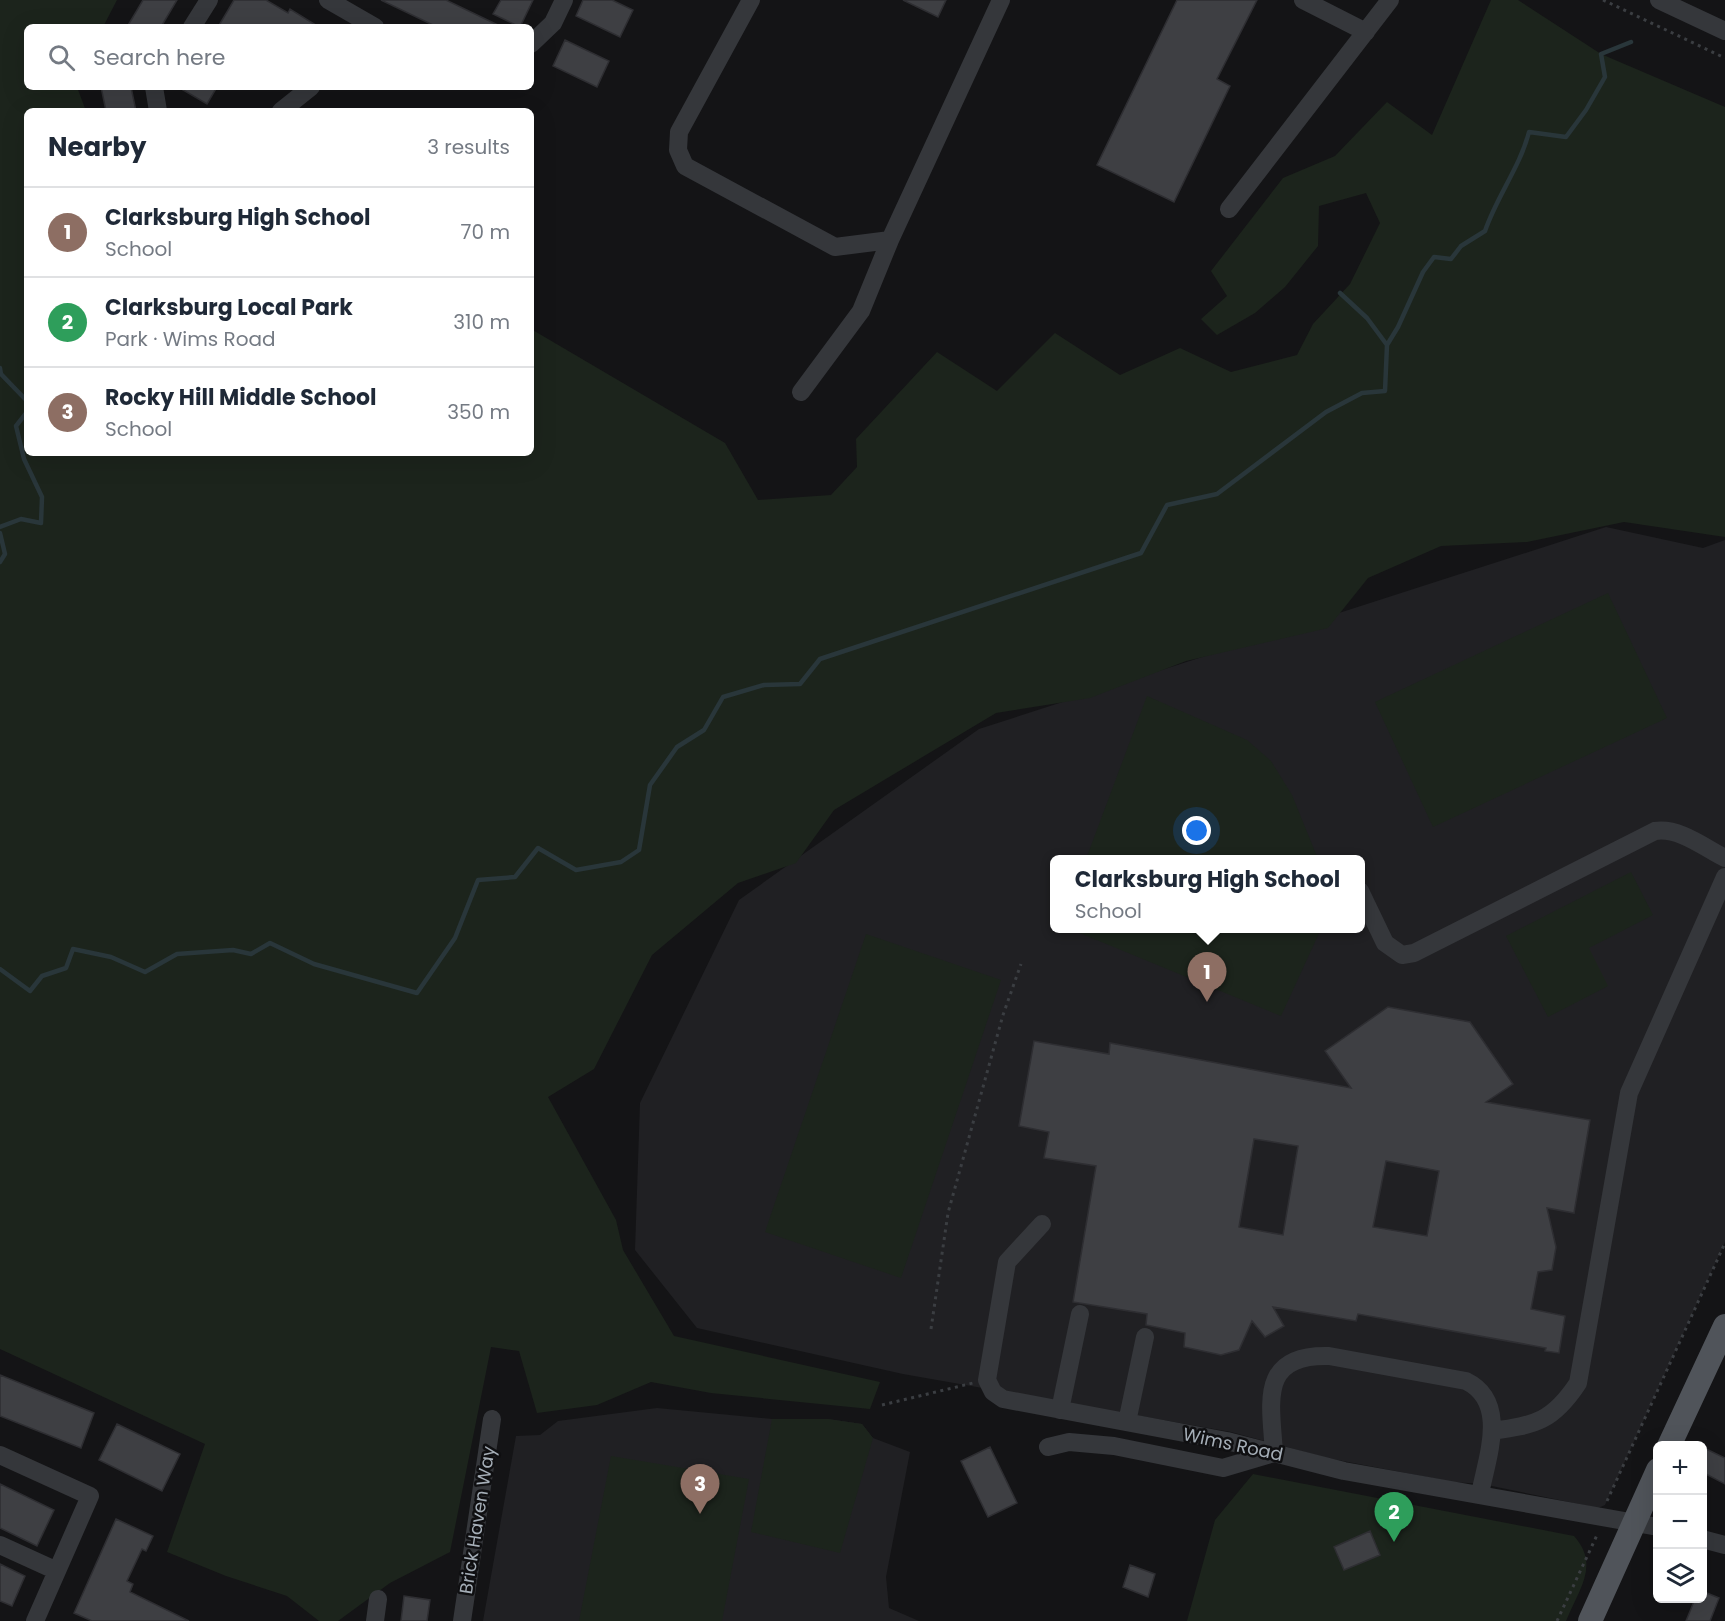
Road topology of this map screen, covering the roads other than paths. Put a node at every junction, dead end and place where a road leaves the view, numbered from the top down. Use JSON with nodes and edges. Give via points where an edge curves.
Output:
{"nodes":[{"id":1,"x":209,"y":0,"type":"edge"},
{"id":2,"x":328,"y":0,"type":"edge"},
{"id":3,"x":564,"y":0,"type":"edge"},
{"id":4,"x":751,"y":0,"type":"edge"},
{"id":5,"x":1001,"y":0,"type":"edge"},
{"id":6,"x":1303,"y":0,"type":"edge"},
{"id":7,"x":1390,"y":0,"type":"edge"},
{"id":8,"x":1659,"y":0,"type":"edge"},
{"id":9,"x":345,"y":20,"type":"edge"},
{"id":10,"x":194,"y":24,"type":"edge"},
{"id":11,"x":362,"y":24,"type":"edge"},
{"id":12,"x":1725,"y":31,"type":"edge"},
{"id":13,"x":1366,"y":32,"type":"junction"},
{"id":14,"x":534,"y":42,"type":"edge"},
{"id":15,"x":154,"y":90,"type":"edge"},
{"id":16,"x":307,"y":90,"type":"edge"},
{"id":17,"x":158,"y":108,"type":"edge"},
{"id":18,"x":285,"y":108,"type":"edge"},
{"id":19,"x":1229,"y":209,"type":"dead end"},
{"id":20,"x":890,"y":240,"type":"junction"},
{"id":21,"x":801,"y":392,"type":"dead end"},
{"id":22,"x":1725,"y":858,"type":"edge"},
{"id":23,"x":1725,"y":877,"type":"edge"},
{"id":24,"x":1365,"y":902,"type":"edge"},
{"id":25,"x":1042,"y":1224,"type":"dead end"},
{"id":26,"x":1080,"y":1314,"type":"dead end"},
{"id":27,"x":1725,"y":1326,"type":"edge"},
{"id":28,"x":1145,"y":1337,"type":"dead end"},
{"id":29,"x":1060,"y":1410,"type":"junction"},
{"id":30,"x":492,"y":1419,"type":"dead end"},
{"id":31,"x":1127,"y":1422,"type":"junction"},
{"id":32,"x":1492,"y":1431,"type":"junction"},
{"id":33,"x":1671,"y":1441,"type":"edge"},
{"id":34,"x":1048,"y":1447,"type":"dead end"},
{"id":35,"x":1274,"y":1453,"type":"junction"},
{"id":36,"x":0,"y":1455,"type":"edge"},
{"id":37,"x":1653,"y":1481,"type":"edge"},
{"id":38,"x":1480,"y":1494,"type":"junction"},
{"id":39,"x":1634,"y":1521,"type":"junction"},
{"id":40,"x":1653,"y":1526,"type":"edge"},
{"id":41,"x":1707,"y":1540,"type":"edge"},
{"id":42,"x":0,"y":1545,"type":"edge"},
{"id":43,"x":1725,"y":1545,"type":"edge"},
{"id":44,"x":57,"y":1571,"type":"junction"},
{"id":45,"x":378,"y":1599,"type":"dead end"},
{"id":46,"x":39,"y":1620,"type":"edge"},
{"id":47,"x":375,"y":1621,"type":"edge"},
{"id":48,"x":462,"y":1621,"type":"edge"},
{"id":49,"x":1590,"y":1621,"type":"edge"}],
"edges":[{"from":1,"to":10,"type":"street"},
{"from":2,"to":9,"type":"street"},
{"from":3,"to":14,"type":"street","via":[[553,23]]},
{"from":4,"to":20,"type":"street","via":[[679,132],[678,150],[685,166],[835,248]]},
{"from":5,"to":20,"type":"street"},
{"from":6,"to":13,"type":"street"},
{"from":7,"to":13,"type":"street"},
{"from":8,"to":12,"type":"street"},
{"from":9,"to":11,"type":"street"},
{"from":13,"to":19,"type":"street"},
{"from":15,"to":17,"type":"street"},
{"from":16,"to":18,"type":"street"},
{"from":20,"to":21,"type":"street","via":[[861,311]]},
{"from":22,"to":24,"type":"street","via":[[1666,829],[1655,831],[1414,953],[1402,955],[1385,944]]},
{"from":23,"to":32,"type":"street","via":[[1629,1093],[1578,1383],[1550,1417],[1529,1426]]},
{"from":25,"to":29,"type":"street","name":"Wims Road","via":[[1007,1262],[987,1380],[993,1392],[1003,1399]]},
{"from":26,"to":29,"type":"street"},
{"from":27,"to":33,"type":"main road"},
{"from":28,"to":31,"type":"street"},
{"from":29,"to":31,"type":"street","name":"Wims Road"},
{"from":30,"to":48,"type":"street","name":"Brick Haven Way"},
{"from":31,"to":35,"type":"street","name":"Wims Road"},
{"from":32,"to":35,"type":"street","via":[[1486,1396],[1466,1381],[1313,1355],[1286,1367],[1269,1393]]},
{"from":32,"to":38,"type":"street"},
{"from":34,"to":35,"type":"street","via":[[1069,1442],[1114,1446],[1223,1468]]},
{"from":35,"to":38,"type":"street","name":"Wims Road","via":[[1344,1471]]},
{"from":36,"to":44,"type":"street","via":[[90,1496]]},
{"from":37,"to":39,"type":"main road"},
{"from":38,"to":39,"type":"street","name":"Wims Road"},
{"from":39,"to":40,"type":"street","name":"Wims Road"},
{"from":39,"to":49,"type":"main road"},
{"from":41,"to":43,"type":"street"},
{"from":42,"to":44,"type":"street"},
{"from":44,"to":46,"type":"street"},
{"from":45,"to":47,"type":"street"}]}
